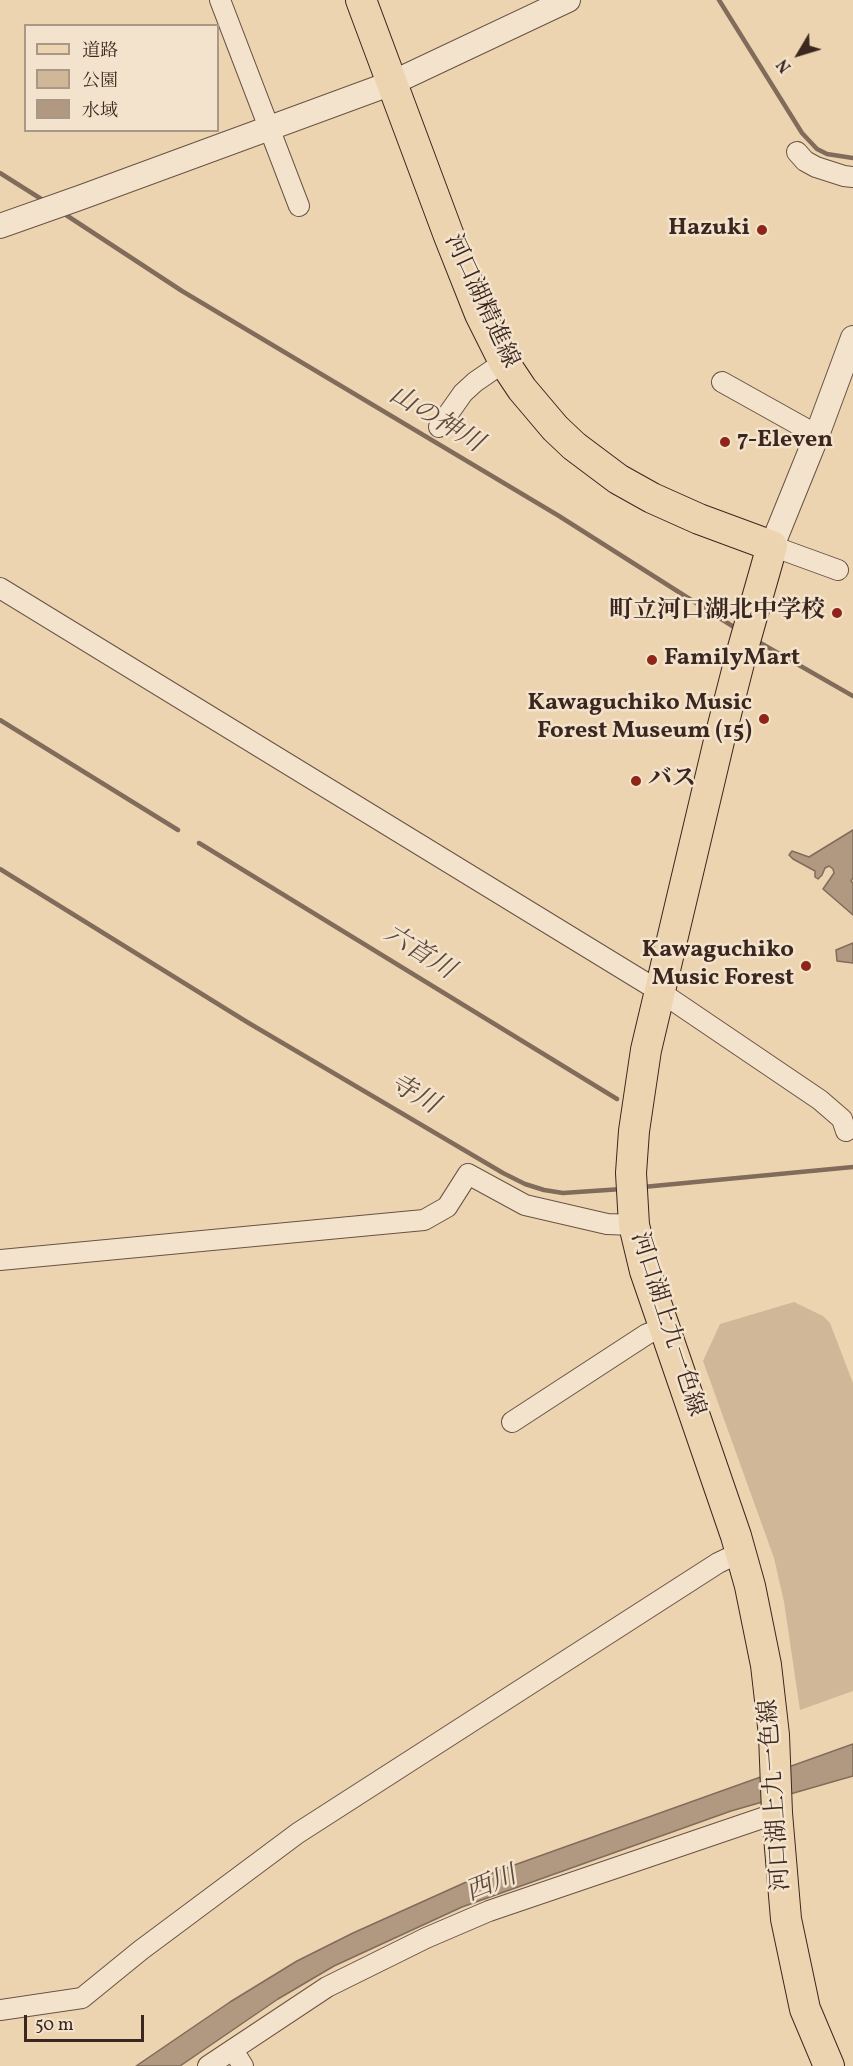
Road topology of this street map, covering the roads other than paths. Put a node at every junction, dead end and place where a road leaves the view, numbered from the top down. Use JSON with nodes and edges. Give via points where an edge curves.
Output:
{"nodes":[{"id":1,"x":220,"y":0,"type":"edge"},
{"id":2,"x":361,"y":0,"type":"edge"},
{"id":3,"x":568,"y":0,"type":"edge"},
{"id":4,"x":392,"y":83,"type":"junction"},
{"id":5,"x":268,"y":129,"type":"junction"},
{"id":6,"x":797,"y":152,"type":"dead end"},
{"id":7,"x":853,"y":177,"type":"edge"},
{"id":8,"x":299,"y":206,"type":"dead end"},
{"id":9,"x":0,"y":226,"type":"edge"},
{"id":10,"x":853,"y":338,"type":"edge"},
{"id":11,"x":504,"y":362,"type":"junction"},
{"id":12,"x":722,"y":382,"type":"dead end"},
{"id":13,"x":439,"y":427,"type":"dead end"},
{"id":14,"x":817,"y":435,"type":"junction"},
{"id":15,"x":772,"y":546,"type":"junction"},
{"id":16,"x":838,"y":570,"type":"dead end"},
{"id":17,"x":0,"y":588,"type":"edge"},
{"id":18,"x":659,"y":991,"type":"junction"},
{"id":19,"x":846,"y":1131,"type":"dead end"},
{"id":20,"x":634,"y":1219,"type":"junction"},
{"id":21,"x":0,"y":1260,"type":"edge"},
{"id":22,"x":663,"y":1328,"type":"junction"},
{"id":23,"x":512,"y":1422,"type":"dead end"},
{"id":24,"x":741,"y":1552,"type":"junction"},
{"id":25,"x":777,"y":1809,"type":"junction"},
{"id":26,"x":0,"y":2010,"type":"edge"},
{"id":27,"x":238,"y":2058,"type":"edge"},
{"id":28,"x":208,"y":2066,"type":"edge"},
{"id":29,"x":829,"y":2066,"type":"edge"}],
"edges":[{"from":1,"to":5,"type":"street"},
{"from":2,"to":4,"type":"main road","name":"河口湖精進線"},
{"from":3,"to":4,"type":"street"},
{"from":4,"to":5,"type":"street"},
{"from":4,"to":11,"type":"main road","name":"河口湖精進線","via":[[480,314]]},
{"from":5,"to":8,"type":"street"},
{"from":5,"to":9,"type":"street"},
{"from":6,"to":7,"type":"street","via":[[816,167]]},
{"from":10,"to":14,"type":"street"},
{"from":11,"to":13,"type":"street","via":[[463,393]]},
{"from":11,"to":15,"type":"main road","name":"河口湖精進線","via":[[550,421],[593,462],[662,502]]},
{"from":12,"to":14,"type":"street"},
{"from":14,"to":15,"type":"street"},
{"from":15,"to":16,"type":"street"},
{"from":15,"to":18,"type":"main road","name":"河口湖上九一色線","via":[[743,648]]},
{"from":17,"to":18,"type":"street"},
{"from":18,"to":19,"type":"street","via":[[820,1100],[842,1119]]},
{"from":18,"to":20,"type":"main road","name":"河口湖上九一色線","via":[[637,1108],[632,1179]]},
{"from":20,"to":21,"type":"street","via":[[607,1224],[525,1205],[468,1174],[447,1208],[424,1220]]},
{"from":20,"to":22,"type":"main road","name":"河口湖上九一色線"},
{"from":22,"to":23,"type":"street","via":[[647,1334]]},
{"from":22,"to":24,"type":"main road","name":"河口湖上九一色線"},
{"from":24,"to":25,"type":"main road","name":"河口湖上九一色線","via":[[766,1665]]},
{"from":24,"to":26,"type":"street","via":[[708,1569],[298,1833],[82,1998]]},
{"from":25,"to":27,"type":"street","via":[[489,1911],[426,1938],[295,2007]]},
{"from":25,"to":29,"type":"main road","name":"河口湖上九一色線","via":[[786,1919],[805,2009]]},
{"from":27,"to":28,"type":"street"}]}
